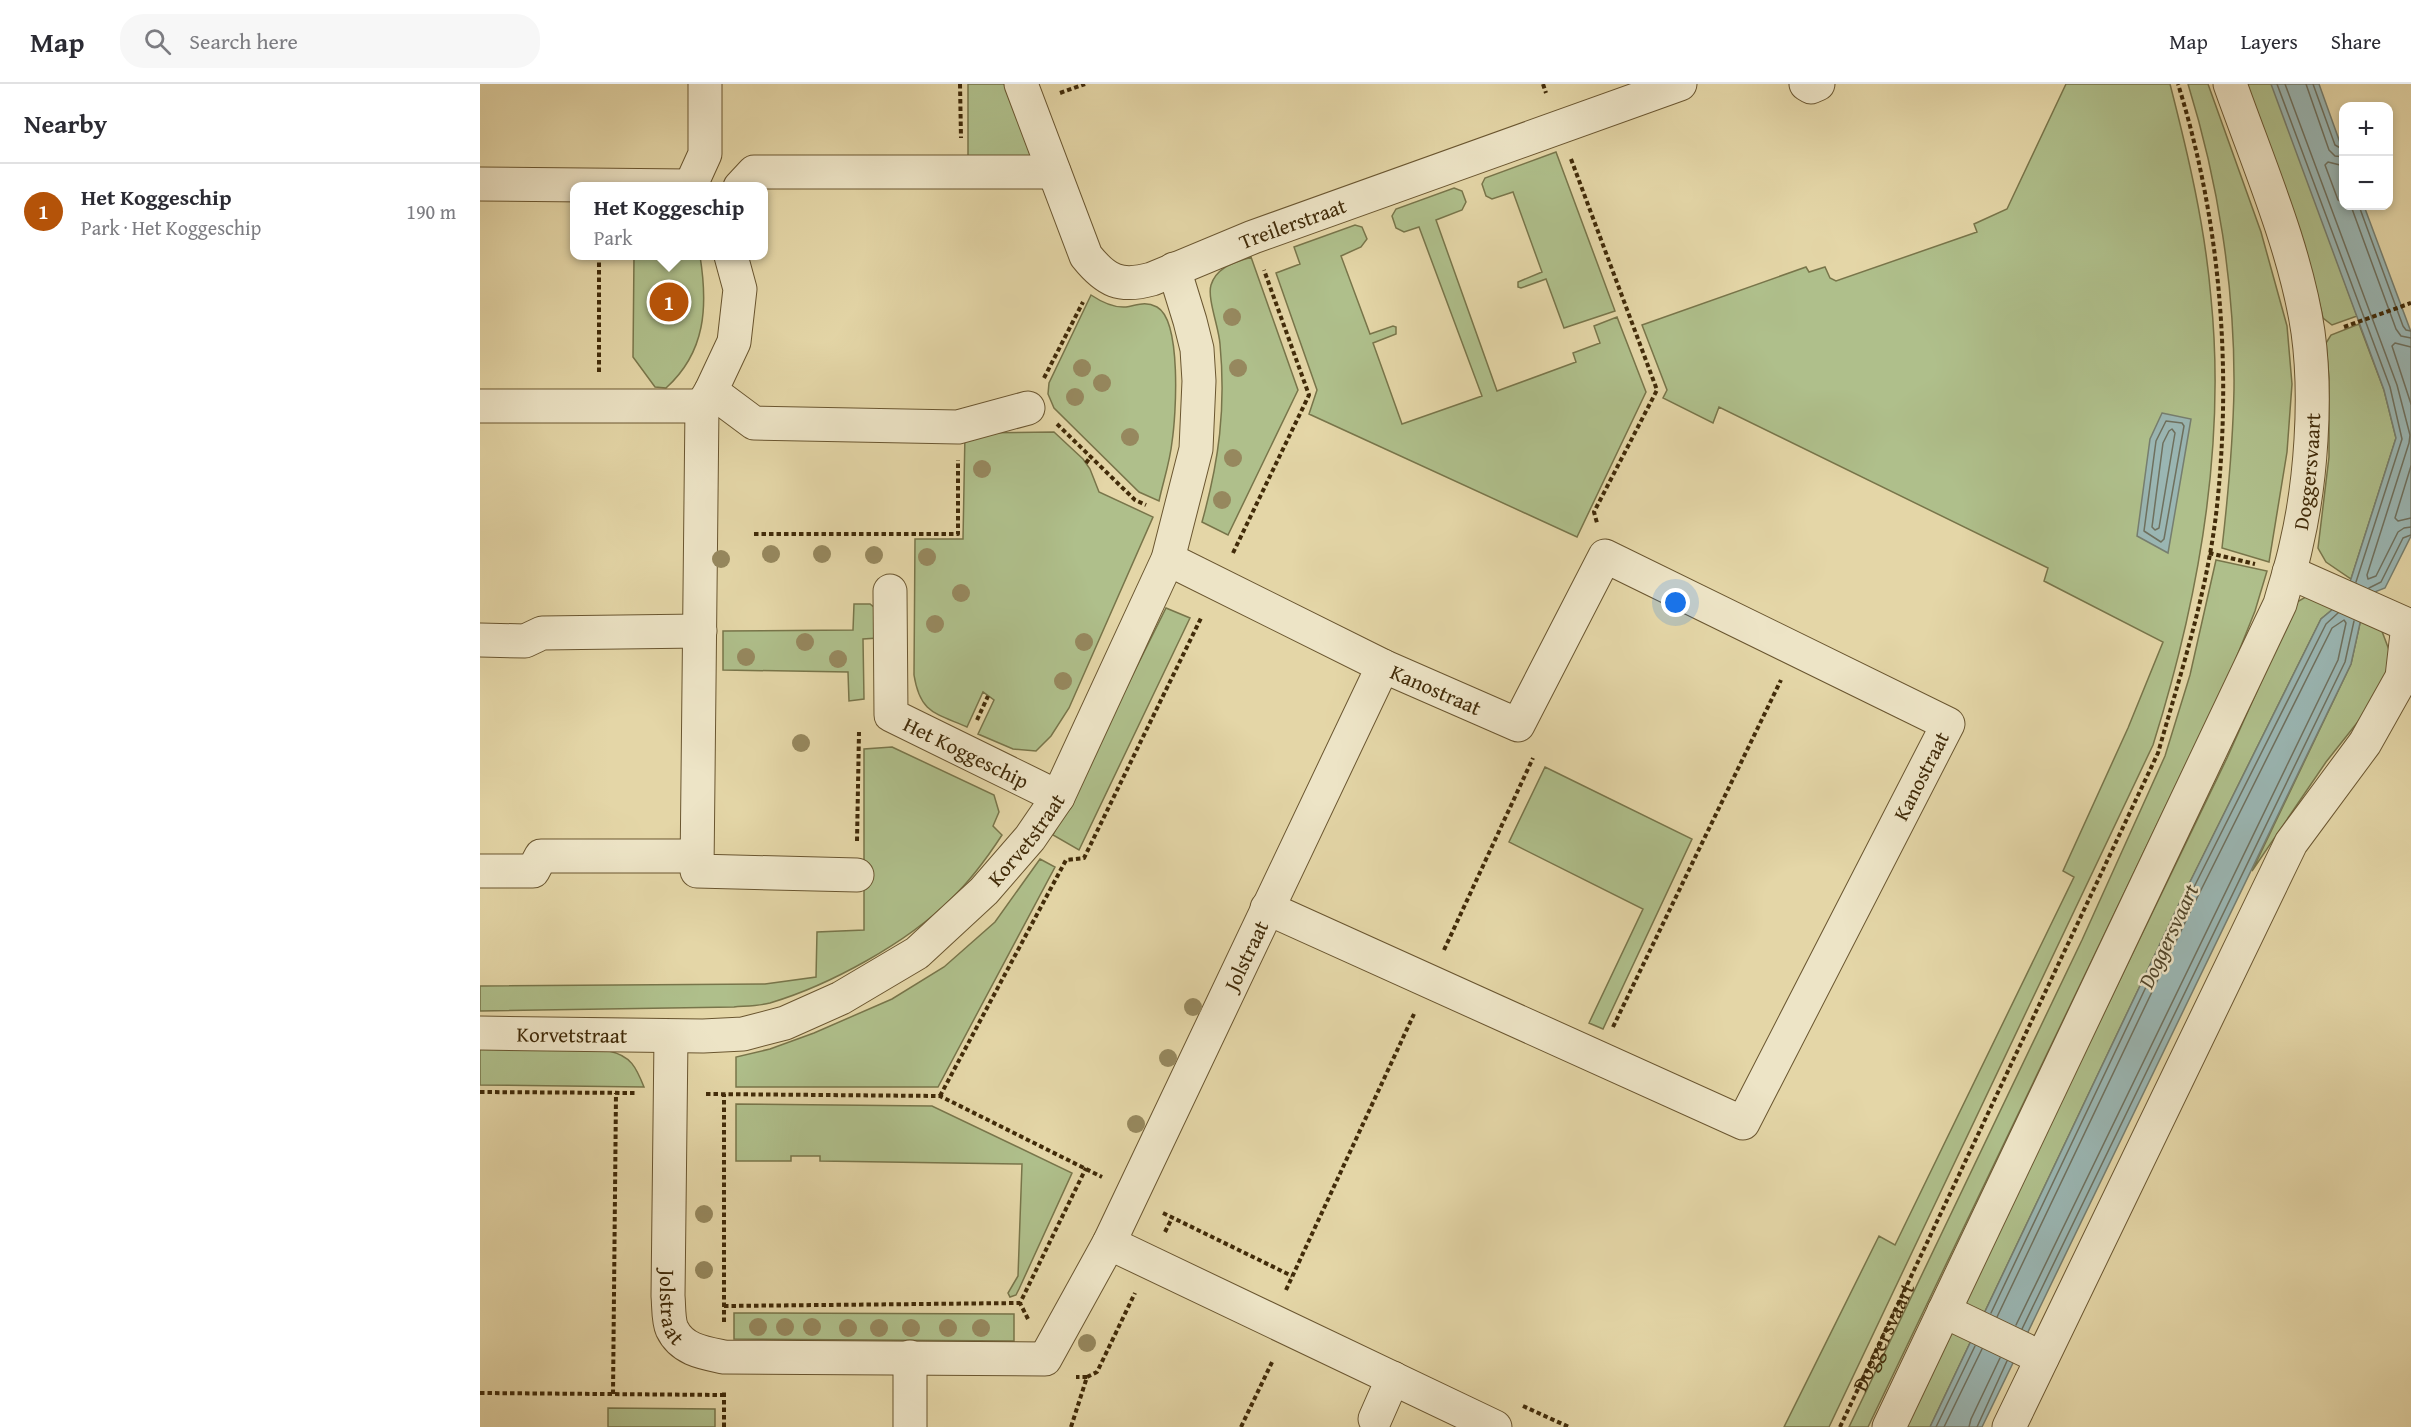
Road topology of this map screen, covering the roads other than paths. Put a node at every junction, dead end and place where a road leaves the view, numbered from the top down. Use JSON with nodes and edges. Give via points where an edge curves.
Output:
{"nodes":[{"id":1,"x":705,"y":84,"type":"edge"},
{"id":2,"x":1021,"y":84,"type":"edge"},
{"id":3,"x":1680,"y":84,"type":"edge"},
{"id":4,"x":1806,"y":84,"type":"edge"},
{"id":5,"x":1818,"y":84,"type":"edge"},
{"id":6,"x":2230,"y":84,"type":"edge"},
{"id":7,"x":1054,"y":172,"type":"junction"},
{"id":8,"x":692,"y":182,"type":"edge"},
{"id":9,"x":744,"y":182,"type":"edge"},
{"id":10,"x":480,"y":184,"type":"edge"},
{"id":11,"x":570,"y":185,"type":"edge"},
{"id":12,"x":732,"y":260,"type":"edge"},
{"id":13,"x":1174,"y":269,"type":"junction"},
{"id":14,"x":706,"y":399,"type":"junction"},
{"id":15,"x":480,"y":406,"type":"edge"},
{"id":16,"x":1028,"y":408,"type":"road end"},
{"id":17,"x":1168,"y":558,"type":"junction"},
{"id":18,"x":2289,"y":572,"type":"junction"},
{"id":19,"x":890,"y":591,"type":"dead end"},
{"id":20,"x":2400,"y":620,"type":"edge"},
{"id":21,"x":700,"y":631,"type":"junction"},
{"id":22,"x":480,"y":640,"type":"edge"},
{"id":23,"x":1383,"y":666,"type":"junction"},
{"id":24,"x":1058,"y":797,"type":"junction"},
{"id":25,"x":696,"y":856,"type":"junction"},
{"id":26,"x":480,"y":871,"type":"edge"},
{"id":27,"x":857,"y":875,"type":"road end"},
{"id":28,"x":1268,"y":908,"type":"junction"},
{"id":29,"x":480,"y":1033,"type":"edge"},
{"id":30,"x":671,"y":1036,"type":"junction"},
{"id":31,"x":1109,"y":1243,"type":"junction"},
{"id":32,"x":1944,"y":1311,"type":"junction"},
{"id":33,"x":2031,"y":1353,"type":"junction"},
{"id":34,"x":910,"y":1357,"type":"junction"},
{"id":35,"x":1393,"y":1378,"type":"junction"},
{"id":36,"x":1374,"y":1419,"type":"dead end"},
{"id":37,"x":910,"y":1427,"type":"edge"},
{"id":38,"x":1495,"y":1427,"type":"edge"},
{"id":39,"x":1889,"y":1427,"type":"edge"},
{"id":40,"x":2009,"y":1427,"type":"edge"}],
"edges":[{"from":1,"to":8,"type":"street","via":[[705,154]]},
{"from":2,"to":7,"type":"street"},
{"from":3,"to":13,"type":"street","name":"Treilerstraat"},
{"from":4,"to":5,"type":"street"},
{"from":6,"to":18,"type":"street","name":"Doggersvaart","via":[[2286,244],[2308,334],[2312,408],[2306,483]]},
{"from":7,"to":9,"type":"street","via":[[754,172]]},
{"from":7,"to":13,"type":"street","name":"Treilerstraat","via":[[1086,256],[1099,272],[1135,284]]},
{"from":10,"to":11,"type":"street"},
{"from":12,"to":14,"type":"street","via":[[740,289],[734,342]]},
{"from":13,"to":17,"type":"street","name":"Korvetstraat","via":[[1191,321],[1199,381],[1196,449]]},
{"from":14,"to":15,"type":"street","via":[[599,406]]},
{"from":14,"to":16,"type":"street","via":[[754,423],[958,427]]},
{"from":14,"to":21,"type":"street"},
{"from":17,"to":23,"type":"street","name":"Kanostraat"},
{"from":17,"to":24,"type":"street","name":"Korvetstraat"},
{"from":18,"to":20,"type":"street"},
{"from":18,"to":32,"type":"street","name":"Doggersvaart","via":[[2280,604]]},
{"from":19,"to":24,"type":"street","name":"Het Koggeschip","via":[[891,715]]},
{"from":20,"to":33,"type":"street","via":[[2402,677],[2365,743],[2291,843]]},
{"from":21,"to":22,"type":"street","via":[[542,633],[525,641]]},
{"from":21,"to":25,"type":"street"},
{"from":23,"to":28,"type":"street","name":"Jolstraat"},
{"from":23,"to":28,"type":"street","name":"Kanostraat","via":[[1518,725],[1605,556],[1948,724],[1743,1123]]},
{"from":24,"to":30,"type":"street","name":"Korvetstraat","via":[[1030,838],[984,891],[917,953],[841,998],[784,1023],[743,1034]]},
{"from":25,"to":26,"type":"street","via":[[541,856],[533,871]]},
{"from":25,"to":27,"type":"street","via":[[697,872]]},
{"from":28,"to":31,"type":"street","name":"Jolstraat"},
{"from":29,"to":30,"type":"street","name":"Korvetstraat"},
{"from":30,"to":34,"type":"street","name":"Jolstraat","via":[[668,1296],[671,1328],[682,1343],[697,1352],[724,1357]]},
{"from":31,"to":34,"type":"street","name":"Jolstraat","via":[[1045,1359]]},
{"from":31,"to":35,"type":"street"},
{"from":32,"to":33,"type":"street"},
{"from":32,"to":39,"type":"street","name":"Doggersvaart"},
{"from":33,"to":40,"type":"street"},
{"from":34,"to":37,"type":"street"},
{"from":35,"to":36,"type":"street"},
{"from":35,"to":38,"type":"street"}]}
